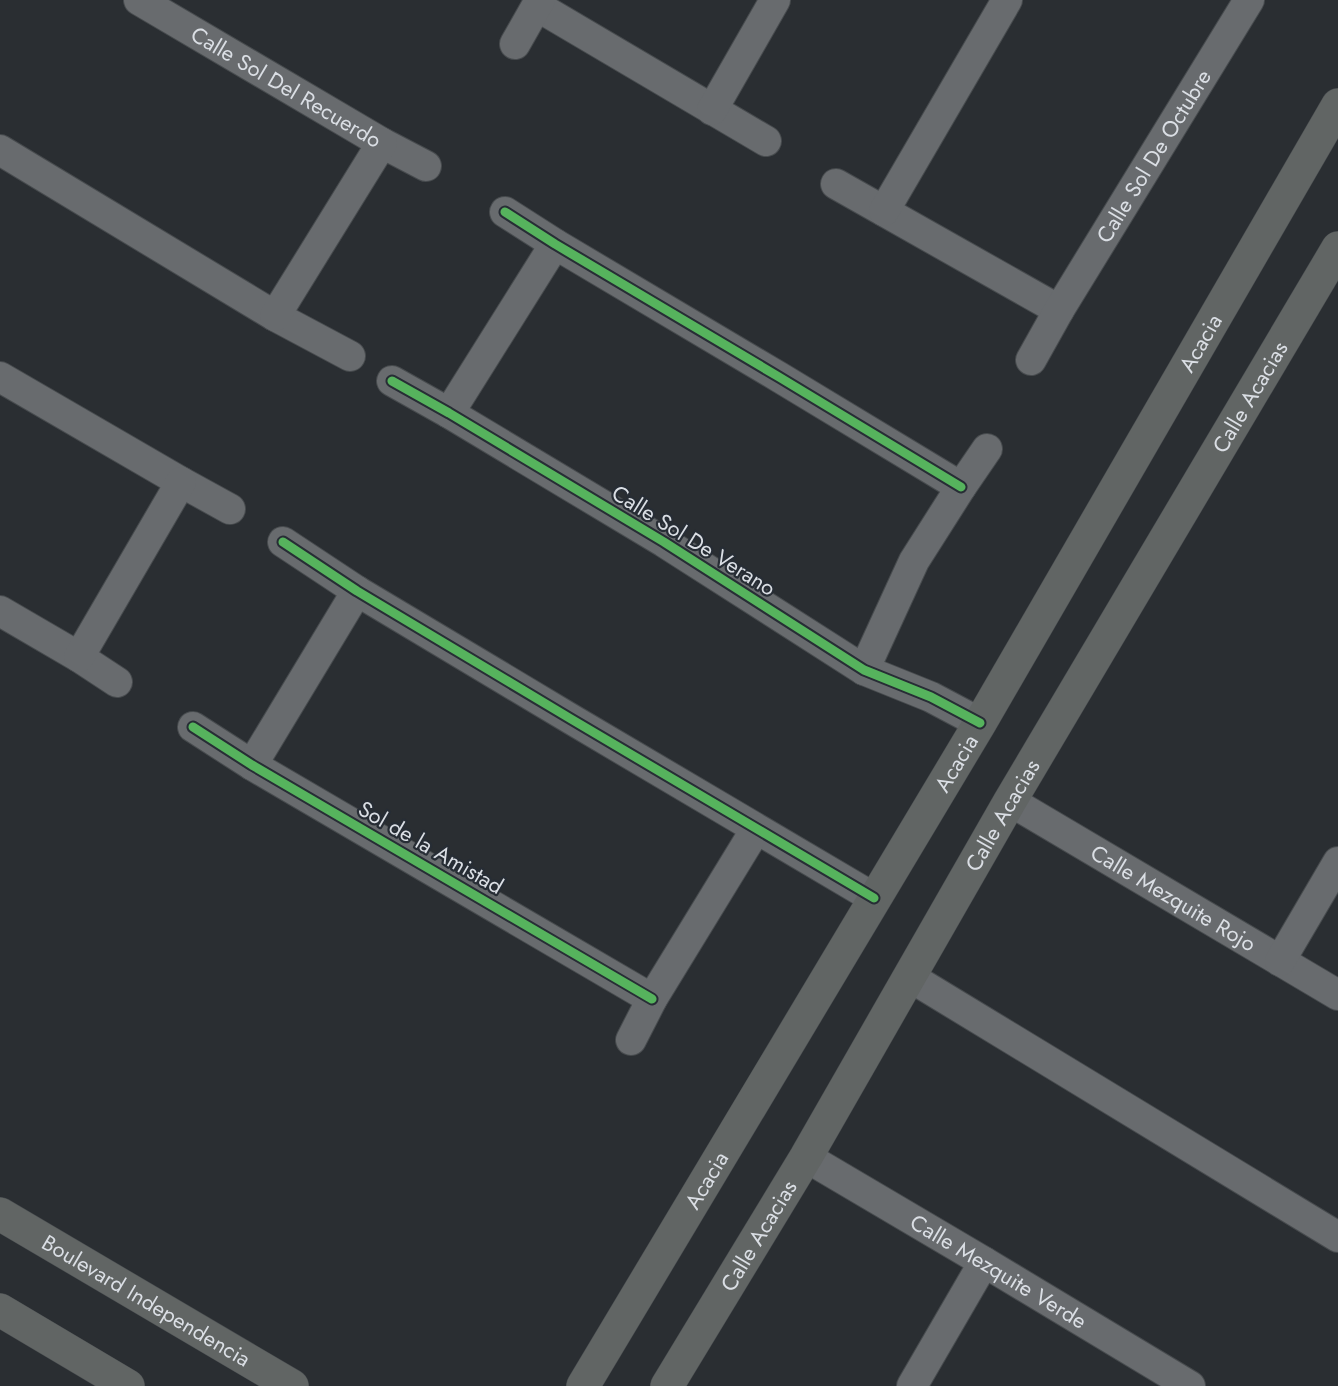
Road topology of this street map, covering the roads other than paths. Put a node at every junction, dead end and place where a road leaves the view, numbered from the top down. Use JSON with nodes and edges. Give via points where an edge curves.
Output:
{"nodes":[{"id":1,"x":139,"y":0,"type":"edge"},
{"id":2,"x":775,"y":0,"type":"edge"},
{"id":3,"x":1007,"y":0,"type":"edge"},
{"id":4,"x":1249,"y":0,"type":"edge"},
{"id":5,"x":538,"y":3,"type":"edge"},
{"id":6,"x":515,"y":44,"type":"dead end"},
{"id":7,"x":1338,"y":105,"type":"edge"},
{"id":8,"x":712,"y":110,"type":"junction"},
{"id":9,"x":766,"y":141,"type":"dead end"},
{"id":10,"x":382,"y":143,"type":"junction"},
{"id":11,"x":0,"y":150,"type":"edge"},
{"id":12,"x":426,"y":166,"type":"dead end"},
{"id":13,"x":836,"y":184,"type":"dead end"},
{"id":14,"x":884,"y":211,"type":"junction"},
{"id":15,"x":505,"y":212,"type":"dead end"},
{"id":16,"x":555,"y":244,"type":"junction"},
{"id":17,"x":1335,"y":260,"type":"edge"},
{"id":18,"x":1059,"y":310,"type":"junction"},
{"id":19,"x":275,"y":316,"type":"junction"},
{"id":20,"x":350,"y":356,"type":"dead end"},
{"id":21,"x":1031,"y":360,"type":"dead end"},
{"id":22,"x":0,"y":377,"type":"edge"},
{"id":23,"x":392,"y":381,"type":"dead end"},
{"id":24,"x":449,"y":413,"type":"junction"},
{"id":25,"x":987,"y":449,"type":"dead end"},
{"id":26,"x":181,"y":482,"type":"junction"},
{"id":27,"x":961,"y":487,"type":"junction"},
{"id":28,"x":230,"y":509,"type":"dead end"},
{"id":29,"x":283,"y":542,"type":"dead end"},
{"id":30,"x":357,"y":591,"type":"junction"},
{"id":31,"x":0,"y":611,"type":"edge"},
{"id":32,"x":79,"y":657,"type":"junction"},
{"id":33,"x":864,"y":670,"type":"junction"},
{"id":34,"x":117,"y":682,"type":"dead end"},
{"id":35,"x":980,"y":723,"type":"junction"},
{"id":36,"x":193,"y":727,"type":"dead end"},
{"id":37,"x":252,"y":765,"type":"junction"},
{"id":38,"x":1010,"y":801,"type":"junction"},
{"id":39,"x":756,"y":829,"type":"junction"},
{"id":40,"x":1338,"y":862,"type":"edge"},
{"id":41,"x":874,"y":898,"type":"junction"},
{"id":42,"x":1280,"y":962,"type":"junction"},
{"id":43,"x":910,"y":977,"type":"junction"},
{"id":44,"x":1338,"y":995,"type":"edge"},
{"id":45,"x":652,"y":999,"type":"junction"},
{"id":46,"x":631,"y":1040,"type":"dead end"},
{"id":47,"x":806,"y":1158,"type":"junction"},
{"id":48,"x":0,"y":1214,"type":"edge"},
{"id":49,"x":1338,"y":1237,"type":"edge"},
{"id":50,"x":984,"y":1262,"type":"junction"},
{"id":51,"x":0,"y":1310,"type":"edge"},
{"id":52,"x":128,"y":1386,"type":"edge"},
{"id":53,"x":292,"y":1386,"type":"edge"},
{"id":54,"x":583,"y":1386,"type":"edge"},
{"id":55,"x":667,"y":1386,"type":"edge"},
{"id":56,"x":912,"y":1386,"type":"edge"},
{"id":57,"x":1190,"y":1386,"type":"edge"}],
"edges":[{"from":1,"to":10,"type":"street","name":"Calle Sol Del Recuerdo"},
{"from":2,"to":8,"type":"street"},
{"from":3,"to":14,"type":"street"},
{"from":4,"to":18,"type":"street","name":"Calle Sol De Octubre"},
{"from":5,"to":6,"type":"street"},
{"from":5,"to":8,"type":"street"},
{"from":7,"to":35,"type":"main road","name":"Acacia"},
{"from":8,"to":9,"type":"street"},
{"from":10,"to":12,"type":"street"},
{"from":10,"to":19,"type":"street","name":"Calle Sol Del Recuerdo"},
{"from":11,"to":19,"type":"street"},
{"from":13,"to":14,"type":"street"},
{"from":14,"to":18,"type":"street"},
{"from":15,"to":16,"type":"street"},
{"from":16,"to":24,"type":"street"},
{"from":16,"to":27,"type":"street"},
{"from":17,"to":38,"type":"main road","name":"Calle Acacias"},
{"from":18,"to":21,"type":"street","name":"Calle Sol De Octubre"},
{"from":19,"to":20,"type":"street"},
{"from":22,"to":26,"type":"street"},
{"from":23,"to":24,"type":"street","name":"Calle Sol De Verano"},
{"from":24,"to":33,"type":"street","name":"Calle Sol De Verano","via":[[664,542]]},
{"from":25,"to":27,"type":"street"},
{"from":26,"to":28,"type":"street"},
{"from":26,"to":32,"type":"street"},
{"from":27,"to":33,"type":"street","via":[[914,561]]},
{"from":29,"to":30,"type":"street"},
{"from":30,"to":37,"type":"street"},
{"from":30,"to":39,"type":"street"},
{"from":31,"to":32,"type":"street"},
{"from":32,"to":34,"type":"street"},
{"from":33,"to":35,"type":"street","name":"Calle Sol De Verano","via":[[931,697]]},
{"from":35,"to":41,"type":"main road","name":"Acacia"},
{"from":36,"to":37,"type":"street","name":"Sol de la Amistad"},
{"from":37,"to":45,"type":"street","name":"Sol de la Amistad"},
{"from":38,"to":42,"type":"street","name":"Calle Mezquite Rojo"},
{"from":38,"to":43,"type":"main road","name":"Calle Acacias"},
{"from":39,"to":41,"type":"street"},
{"from":39,"to":45,"type":"street"},
{"from":40,"to":42,"type":"street"},
{"from":41,"to":54,"type":"main road","name":"Acacia"},
{"from":42,"to":44,"type":"street","name":"Calle Mezquite Rojo"},
{"from":43,"to":47,"type":"main road","name":"Calle Acacias"},
{"from":43,"to":49,"type":"street"},
{"from":45,"to":46,"type":"street"},
{"from":47,"to":50,"type":"street","name":"Calle Mezquite Verde"},
{"from":47,"to":55,"type":"main road","name":"Calle Acacias"},
{"from":48,"to":53,"type":"main road","name":"Boulevard Independencia"},
{"from":50,"to":56,"type":"street"},
{"from":50,"to":57,"type":"street","name":"Calle Mezquite Verde"},
{"from":51,"to":52,"type":"main road"}]}
